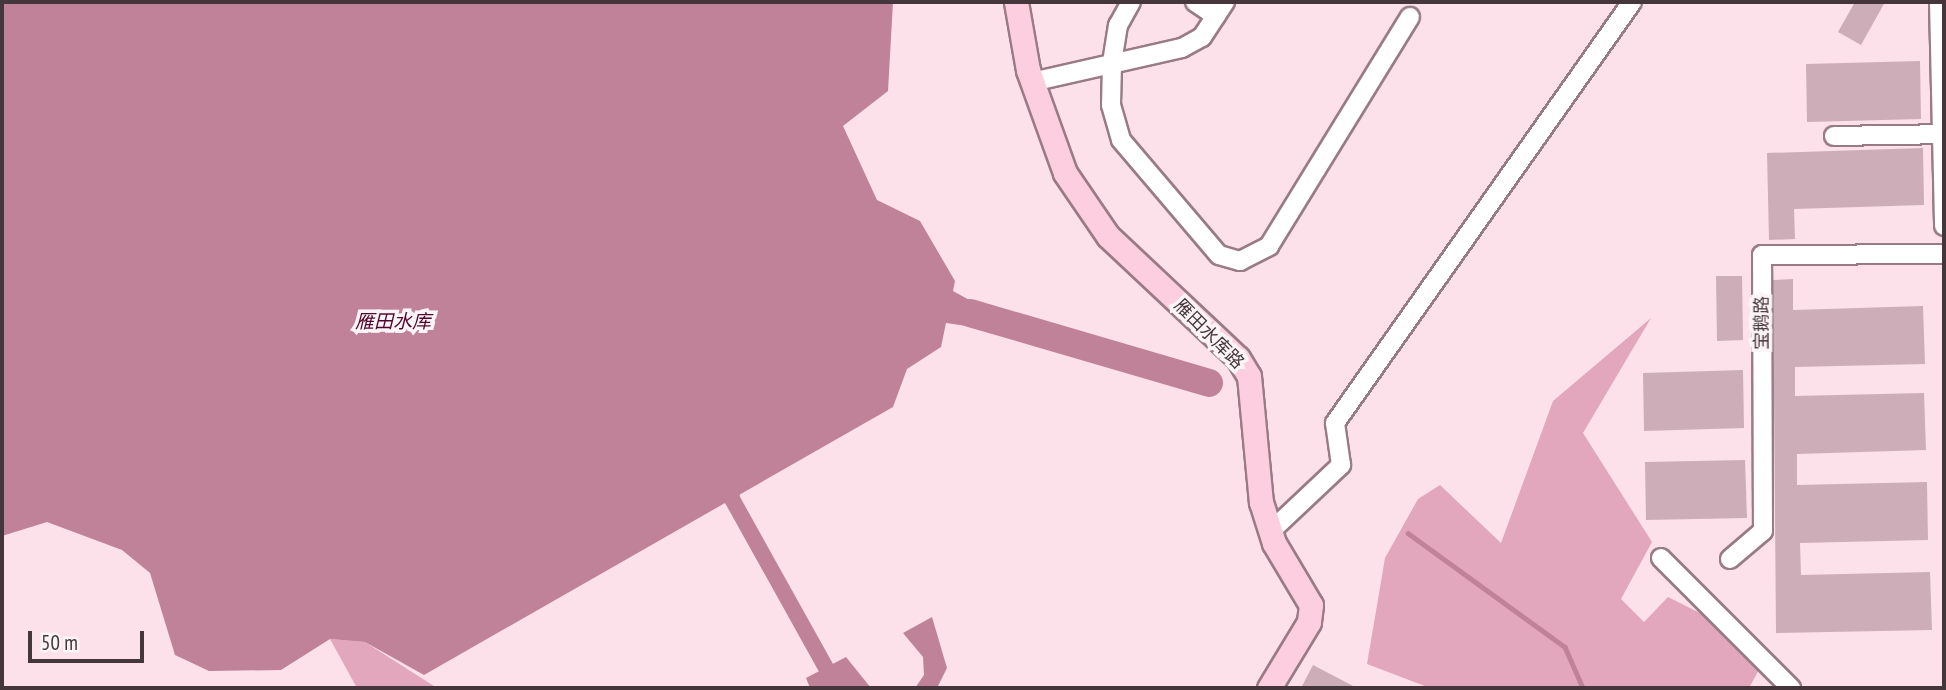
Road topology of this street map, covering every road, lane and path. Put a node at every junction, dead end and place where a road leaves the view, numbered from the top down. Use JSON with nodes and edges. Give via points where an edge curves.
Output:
{"nodes":[{"id":1,"x":1016,"y":2,"type":"edge"},
{"id":2,"x":1131,"y":2,"type":"edge"},
{"id":3,"x":1195,"y":2,"type":"edge"},
{"id":4,"x":1632,"y":2,"type":"edge"},
{"id":5,"x":1939,"y":2,"type":"edge"},
{"id":6,"x":1221,"y":9,"type":"edge"},
{"id":7,"x":1410,"y":17,"type":"dead end"},
{"id":8,"x":1942,"y":43,"type":"edge"},
{"id":9,"x":1112,"y":64,"type":"junction"},
{"id":10,"x":1032,"y":82,"type":"junction"},
{"id":11,"x":1943,"y":134,"type":"edge"},
{"id":12,"x":1834,"y":136,"type":"dead end"},
{"id":13,"x":1944,"y":226,"type":"edge"},
{"id":14,"x":1944,"y":254,"type":"edge"},
{"id":15,"x":1270,"y":532,"type":"junction"},
{"id":16,"x":1661,"y":558,"type":"dead end"},
{"id":17,"x":1730,"y":559,"type":"dead end"},
{"id":18,"x":1269,"y":688,"type":"edge"},
{"id":19,"x":1791,"y":688,"type":"edge"}],
"edges":[{"from":1,"to":10,"type":"main road","name":"雁田水库路"},
{"from":2,"to":9,"type":"lane","via":[[1118,25]]},
{"from":3,"to":6,"type":"lane"},
{"from":4,"to":15,"type":"lane","via":[[1335,423],[1341,466]]},
{"from":5,"to":8,"type":"lane"},
{"from":6,"to":9,"type":"lane","via":[[1202,37],[1182,48]]},
{"from":7,"to":9,"type":"lane","via":[[1269,246],[1240,261],[1219,255],[1121,141],[1111,105]]},
{"from":8,"to":11,"type":"lane"},
{"from":9,"to":10,"type":"lane"},
{"from":10,"to":15,"type":"main road","name":"雁田水库路","via":[[1065,173],[1108,236],[1238,358],[1249,376],[1261,502]]},
{"from":11,"to":12,"type":"lane"},
{"from":11,"to":13,"type":"lane"},
{"from":14,"to":17,"type":"lane","name":"宝鹅路","via":[[1762,255],[1763,531]]},
{"from":15,"to":18,"type":"main road","name":"雁田水库路","via":[[1311,605],[1310,622]]},
{"from":16,"to":19,"type":"lane"}]}
